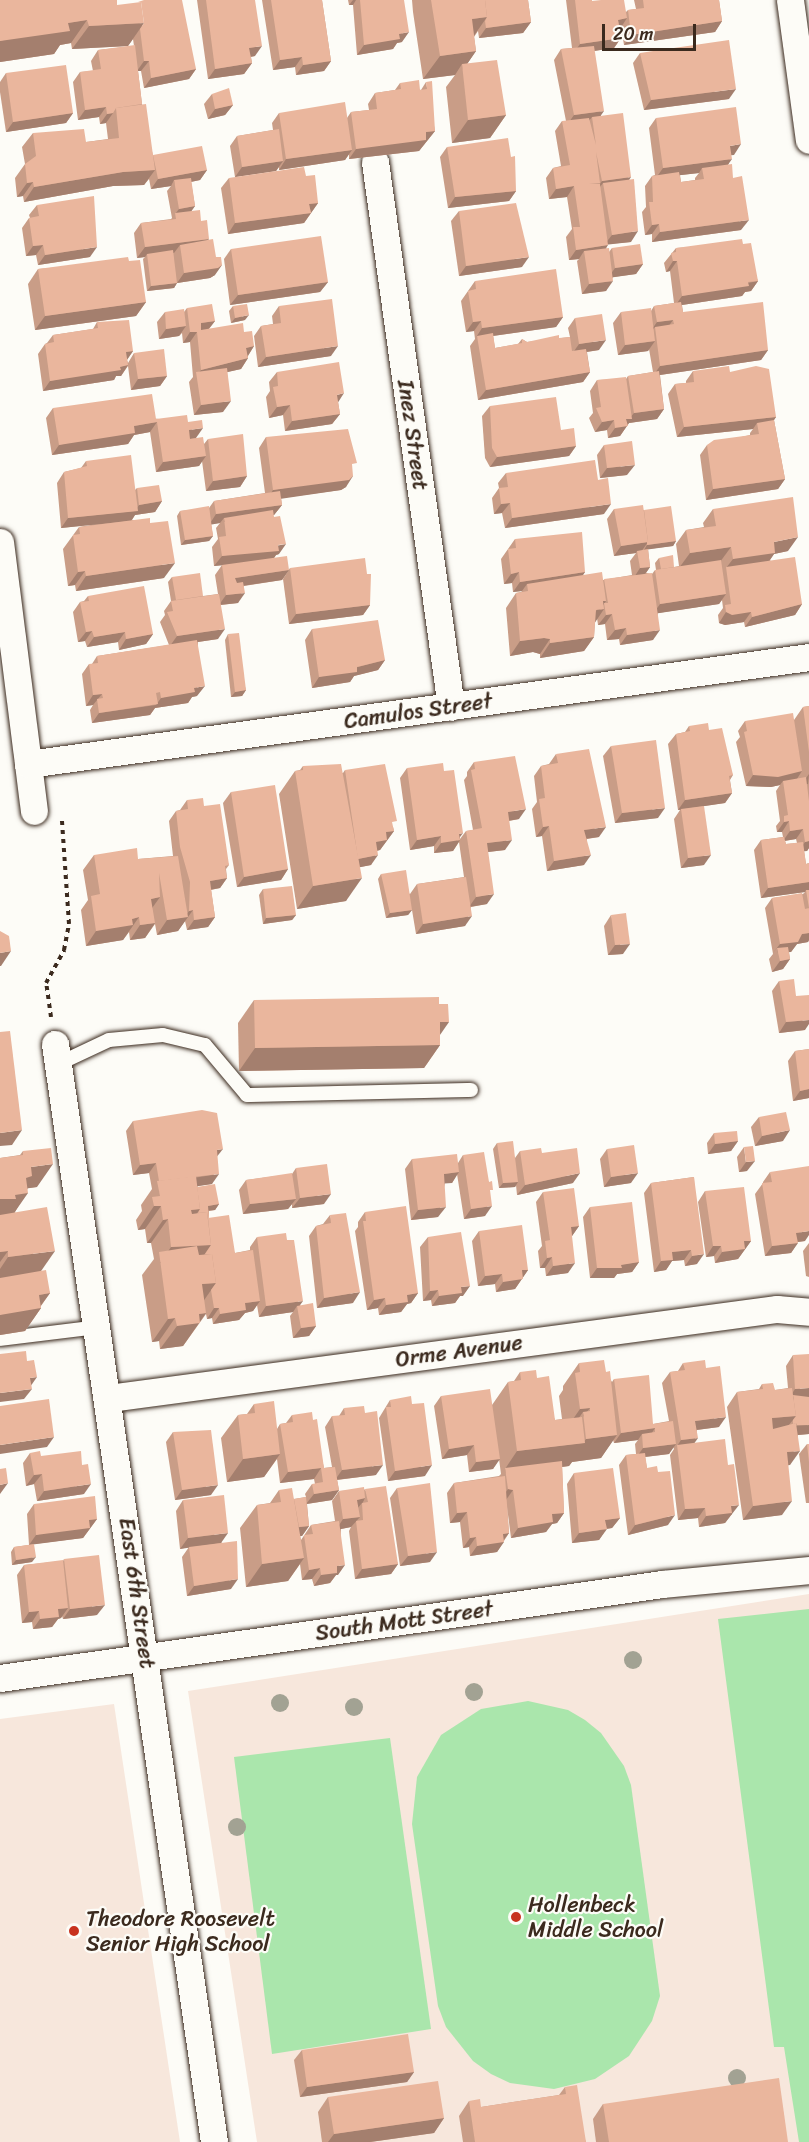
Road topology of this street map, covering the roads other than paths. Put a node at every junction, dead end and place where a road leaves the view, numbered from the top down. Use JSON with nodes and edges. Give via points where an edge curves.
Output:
{"nodes":[{"id":1,"x":790,"y":0,"type":"edge"},
{"id":2,"x":809,"y":140,"type":"edge"},
{"id":3,"x":375,"y":162,"type":"edge"},
{"id":4,"x":0,"y":542,"type":"edge"},
{"id":5,"x":809,"y":657,"type":"edge"},
{"id":6,"x":451,"y":706,"type":"junction"},
{"id":7,"x":28,"y":764,"type":"junction"},
{"id":8,"x":34,"y":811,"type":"dead end"},
{"id":9,"x":57,"y":1054,"type":"joint"},
{"id":10,"x":471,"y":1090,"type":"dead end"},
{"id":11,"x":809,"y":1312,"type":"edge"},
{"id":12,"x":98,"y":1328,"type":"junction"},
{"id":13,"x":0,"y":1339,"type":"edge"},
{"id":14,"x":109,"y":1398,"type":"junction"},
{"id":15,"x":809,"y":1570,"type":"edge"},
{"id":16,"x":146,"y":1658,"type":"junction"},
{"id":17,"x":0,"y":1678,"type":"edge"},
{"id":18,"x":214,"y":2142,"type":"edge"}],
"edges":[{"from":1,"to":2,"type":"street"},
{"from":3,"to":6,"type":"street","name":"Inez Street"},
{"from":4,"to":7,"type":"street"},
{"from":5,"to":6,"type":"street","name":"Camulos Street"},
{"from":6,"to":7,"type":"street","name":"Camulos Street"},
{"from":7,"to":8,"type":"street"},
{"from":9,"to":10,"type":"lane","via":[[109,1040],[163,1035],[205,1045],[247,1095]]},
{"from":9,"to":12,"type":"street","name":"East 6th Street"},
{"from":11,"to":14,"type":"street","name":"Orme Avenue","via":[[777,1309]]},
{"from":12,"to":13,"type":"lane"},
{"from":12,"to":14,"type":"street","name":"East 6th Street"},
{"from":14,"to":16,"type":"street","name":"East 6th Street"},
{"from":15,"to":16,"type":"street","name":"South Mott Street","via":[[662,1584]]},
{"from":16,"to":17,"type":"street","name":"South Mott Street"},
{"from":16,"to":18,"type":"street","name":"East 6th Street"}]}
